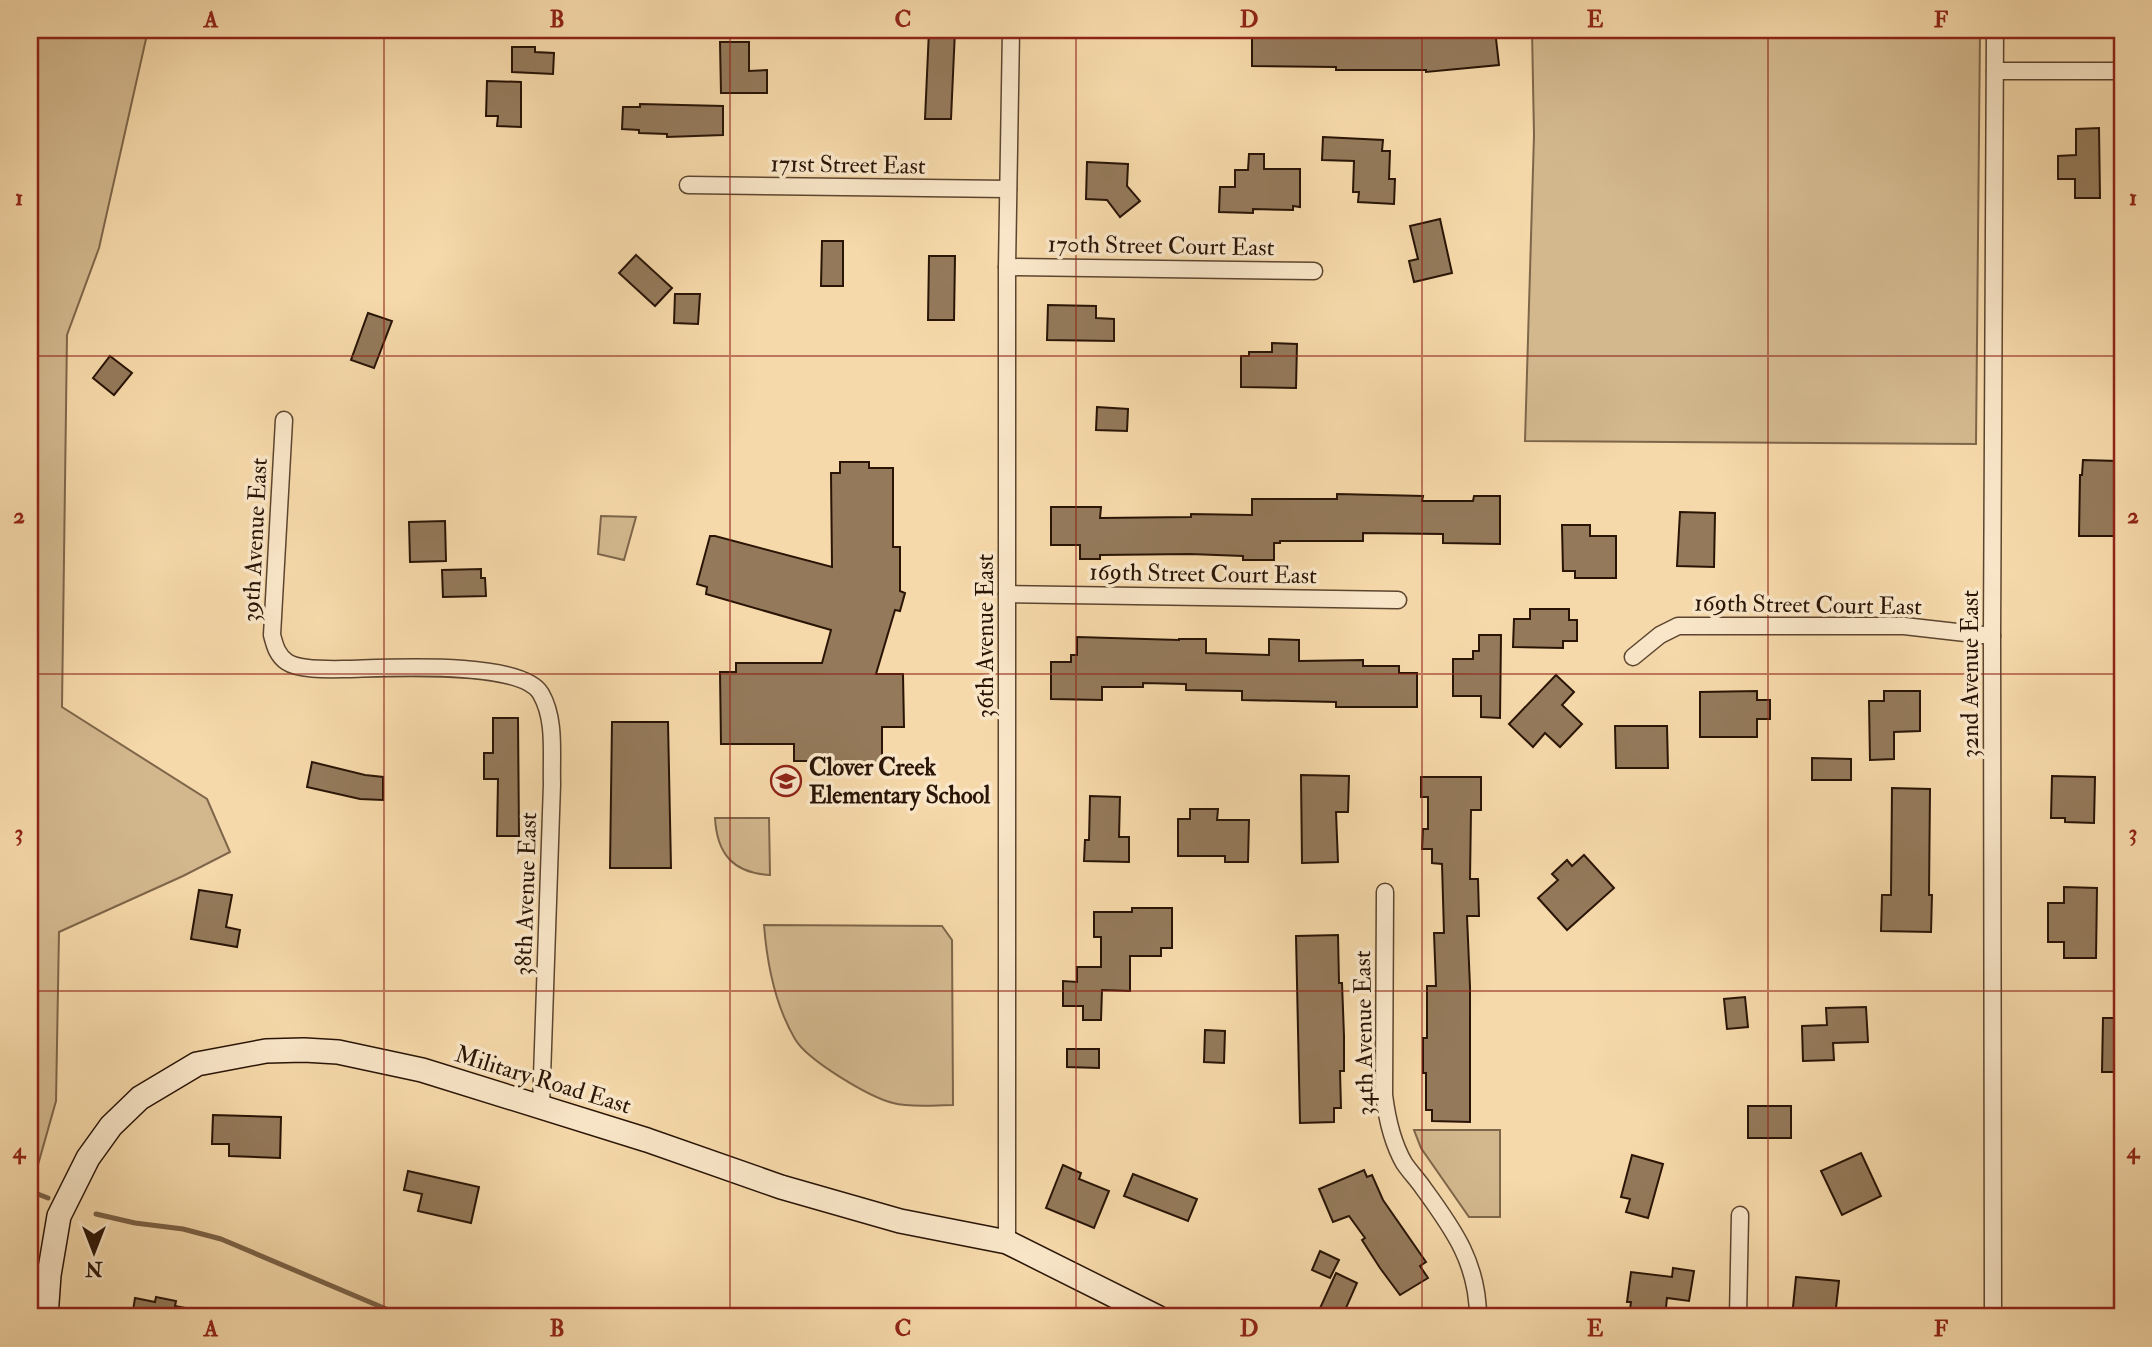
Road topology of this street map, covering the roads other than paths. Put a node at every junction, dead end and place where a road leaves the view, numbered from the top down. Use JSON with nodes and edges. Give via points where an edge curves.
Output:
{"nodes":[{"id":1,"x":1011,"y":30,"type":"edge"},
{"id":2,"x":1995,"y":30,"type":"edge"},
{"id":3,"x":1994,"y":71,"type":"junction"},
{"id":4,"x":2122,"y":71,"type":"edge"},
{"id":5,"x":688,"y":185,"type":"dead end"},
{"id":6,"x":1008,"y":189,"type":"junction"},
{"id":7,"x":1007,"y":267,"type":"junction"},
{"id":8,"x":1314,"y":271,"type":"dead end"},
{"id":9,"x":284,"y":421,"type":"dead end"},
{"id":10,"x":1007,"y":594,"type":"junction"},
{"id":11,"x":1398,"y":600,"type":"dead end"},
{"id":12,"x":1992,"y":636,"type":"junction"},
{"id":13,"x":1633,"y":657,"type":"dead end"},
{"id":14,"x":536,"y":687,"type":"joint"},
{"id":15,"x":1385,"y":892,"type":"dead end"},
{"id":16,"x":541,"y":1105,"type":"junction"},
{"id":17,"x":1740,"y":1215,"type":"dead end"},
{"id":18,"x":1007,"y":1242,"type":"junction"},
{"id":19,"x":46,"y":1317,"type":"edge"},
{"id":20,"x":1157,"y":1317,"type":"edge"},
{"id":21,"x":1478,"y":1317,"type":"edge"},
{"id":22,"x":1738,"y":1317,"type":"edge"},
{"id":23,"x":1993,"y":1317,"type":"edge"}],
"edges":[{"from":1,"to":6,"type":"street","name":"36th Avenue East"},
{"from":2,"to":3,"type":"street","name":"32nd Avenue East"},
{"from":3,"to":4,"type":"street"},
{"from":3,"to":12,"type":"street","name":"32nd Avenue East"},
{"from":5,"to":6,"type":"street","name":"171st Street East"},
{"from":6,"to":7,"type":"street","name":"36th Avenue East"},
{"from":7,"to":8,"type":"street","name":"170th Street Court East"},
{"from":7,"to":10,"type":"street","name":"36th Avenue East"},
{"from":9,"to":14,"type":"street","name":"39th Avenue East","via":[[272,635],[276,651],[296,665],[488,671]]},
{"from":10,"to":11,"type":"street","name":"169th Street Court East"},
{"from":10,"to":18,"type":"street","name":"36th Avenue East"},
{"from":12,"to":13,"type":"street","name":"169th Street Court East","via":[[1903,626],[1678,626]]},
{"from":12,"to":23,"type":"street","name":"32nd Avenue East"},
{"from":14,"to":16,"type":"street","name":"38th Avenue East","via":[[549,717],[552,783]]},
{"from":15,"to":21,"type":"street","name":"34th Avenue East","via":[[1387,1122],[1404,1163],[1454,1229],[1465,1252],[1478,1299]]},
{"from":16,"to":18,"type":"street","name":"Military Road East","via":[[781,1187]]},
{"from":16,"to":19,"type":"street","name":"Military Road East","via":[[422,1070],[338,1052],[266,1051],[197,1064],[139,1098],[88,1158],[59,1216]]},
{"from":17,"to":22,"type":"street"},
{"from":18,"to":20,"type":"street","name":"Military Road East"}]}
